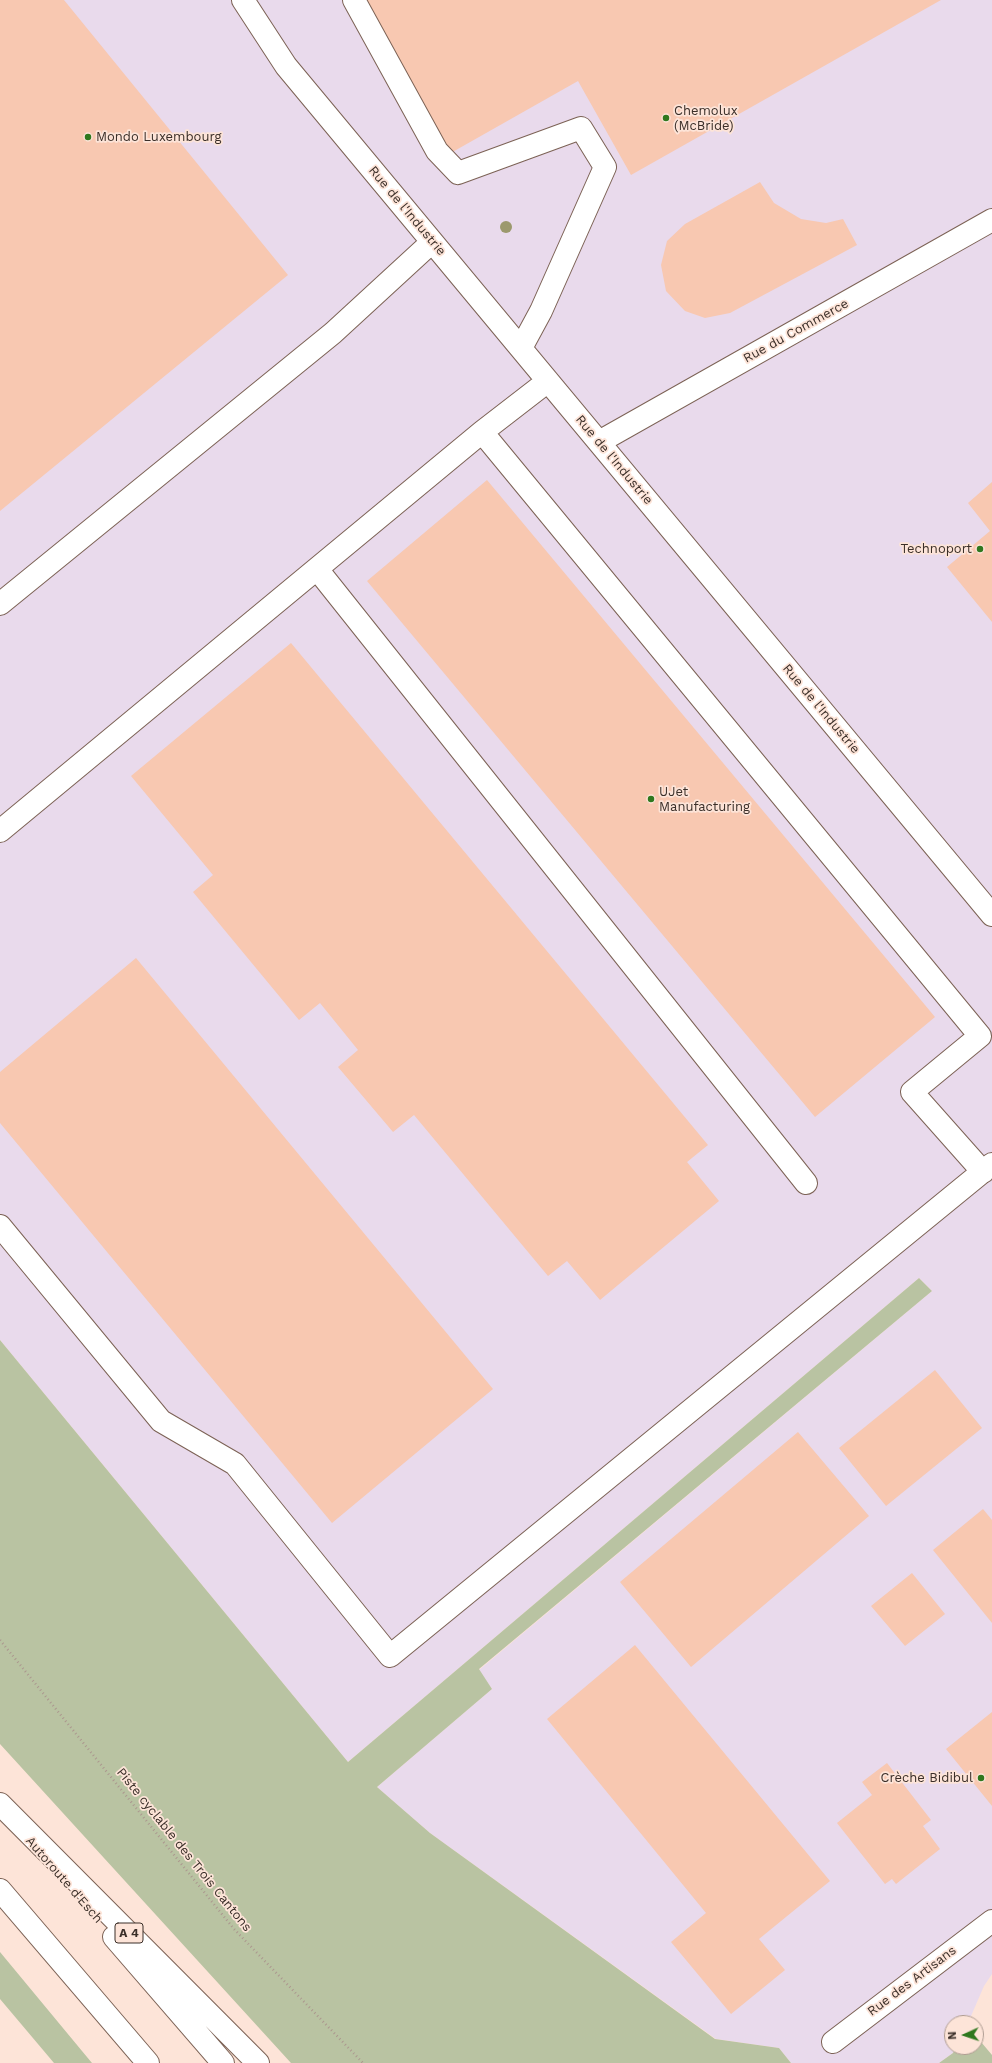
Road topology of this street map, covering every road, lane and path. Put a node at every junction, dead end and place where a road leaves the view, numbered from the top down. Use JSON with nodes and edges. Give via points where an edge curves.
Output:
{"nodes":[{"id":1,"x":243,"y":0,"type":"edge"},
{"id":2,"x":354,"y":0,"type":"edge"},
{"id":3,"x":992,"y":220,"type":"edge"},
{"id":4,"x":432,"y":242,"type":"junction"},
{"id":5,"x":521,"y":348,"type":"junction"},
{"id":6,"x":548,"y":381,"type":"junction"},
{"id":7,"x":482,"y":432,"type":"junction"},
{"id":8,"x":599,"y":442,"type":"junction"},
{"id":9,"x":317,"y":568,"type":"junction"},
{"id":10,"x":0,"y":604,"type":"edge"},
{"id":11,"x":0,"y":831,"type":"edge"},
{"id":12,"x":992,"y":915,"type":"edge"},
{"id":13,"x":988,"y":1168,"type":"edge"},
{"id":14,"x":806,"y":1183,"type":"dead end"},
{"id":15,"x":0,"y":1226,"type":"edge"},
{"id":16,"x":0,"y":1640,"type":"edge"},
{"id":17,"x":0,"y":1805,"type":"edge"},
{"id":18,"x":0,"y":1890,"type":"edge"},
{"id":19,"x":992,"y":1921,"type":"edge"},
{"id":20,"x":833,"y":2042,"type":"dead end"},
{"id":21,"x":148,"y":2063,"type":"edge"},
{"id":22,"x":223,"y":2063,"type":"edge"},
{"id":23,"x":258,"y":2063,"type":"edge"},
{"id":24,"x":363,"y":2063,"type":"edge"}],
"edges":[{"from":1,"to":4,"type":"main road","name":"Rue de l'Industrie","via":[[286,66]]},
{"from":2,"to":5,"type":"main road","via":[[437,151],[458,173],[581,128],[605,167],[541,311]]},
{"from":3,"to":8,"type":"main road","name":"Rue du Commerce"},
{"from":4,"to":5,"type":"main road","name":"Rue de l'Industrie"},
{"from":4,"to":10,"type":"main road","via":[[333,333]]},
{"from":5,"to":6,"type":"main road","name":"Rue de l'Industrie"},
{"from":6,"to":7,"type":"main road"},
{"from":6,"to":8,"type":"main road","name":"Rue de l'Industrie"},
{"from":7,"to":9,"type":"main road"},
{"from":7,"to":13,"type":"main road","via":[[980,1036],[912,1092]]},
{"from":8,"to":12,"type":"main road","name":"Rue de l'Industrie"},
{"from":9,"to":11,"type":"main road"},
{"from":9,"to":14,"type":"main road"},
{"from":13,"to":15,"type":"main road","via":[[390,1656],[235,1464],[161,1421]]},
{"from":16,"to":24,"type":"path","name":"Piste cyclable des Trois Cantons","via":[[234,1929]]},
{"from":17,"to":22,"type":"main road","name":"Autoroute d'Esch","number":"A 4"},
{"from":17,"to":23,"type":"main road","number":"A 4"},
{"from":18,"to":21,"type":"main road"},
{"from":19,"to":20,"type":"main road","name":"Rue des Artisans"}]}
